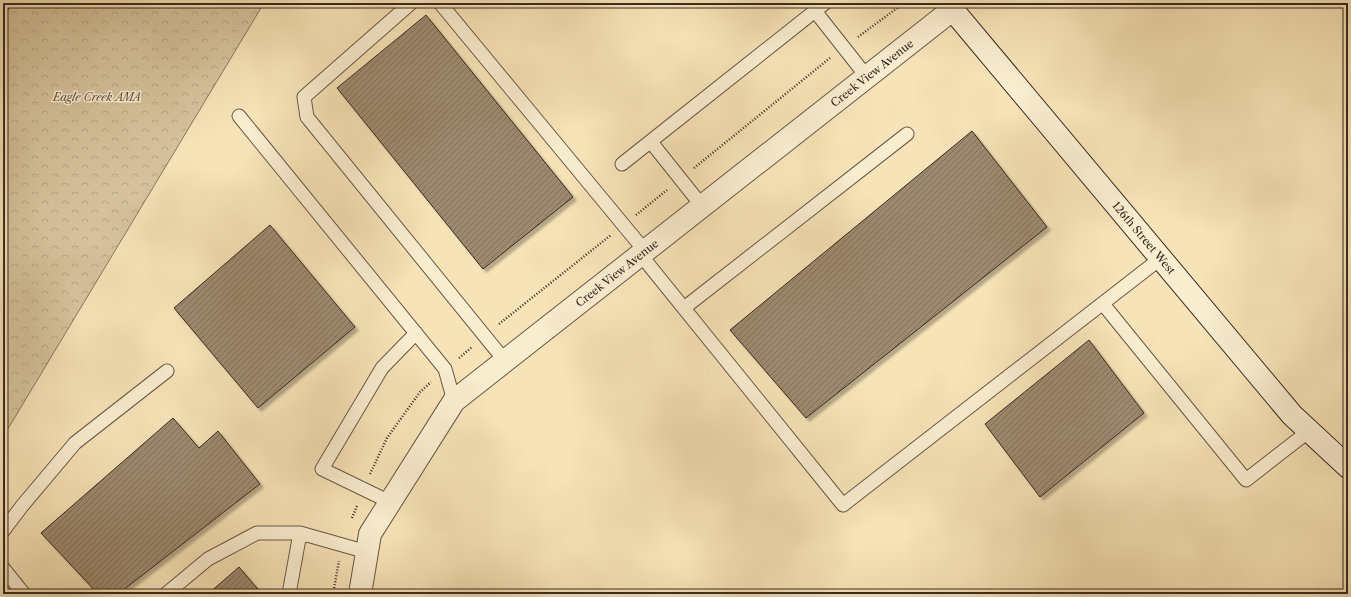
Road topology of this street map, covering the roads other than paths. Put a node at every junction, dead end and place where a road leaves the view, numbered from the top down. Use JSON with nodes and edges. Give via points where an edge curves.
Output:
{"nodes":[{"id":1,"x":411,"y":3,"type":"edge"},
{"id":2,"x":440,"y":3,"type":"edge"},
{"id":3,"x":949,"y":6,"type":"edge"},
{"id":4,"x":820,"y":7,"type":"edge"},
{"id":5,"x":866,"y":77,"type":"junction"},
{"id":6,"x":239,"y":116,"type":"dead end"},
{"id":7,"x":906,"y":134,"type":"dead end"},
{"id":8,"x":650,"y":142,"type":"junction"},
{"id":9,"x":622,"y":164,"type":"dead end"},
{"id":10,"x":702,"y":206,"type":"junction"},
{"id":11,"x":643,"y":252,"type":"junction"},
{"id":12,"x":1161,"y":258,"type":"junction"},
{"id":13,"x":1102,"y":304,"type":"junction"},
{"id":14,"x":684,"y":308,"type":"junction"},
{"id":15,"x":416,"y":332,"type":"junction"},
{"id":16,"x":505,"y":361,"type":"junction"},
{"id":17,"x":167,"y":371,"type":"dead end"},
{"id":18,"x":454,"y":401,"type":"junction"},
{"id":19,"x":1309,"y":431,"type":"junction"},
{"id":20,"x":1348,"y":468,"type":"edge"},
{"id":21,"x":390,"y":502,"type":"junction"},
{"id":22,"x":3,"y":531,"type":"edge"},
{"id":23,"x":300,"y":533,"type":"junction"},
{"id":24,"x":367,"y":552,"type":"junction"},
{"id":25,"x":3,"y":568,"type":"edge"},
{"id":26,"x":24,"y":594,"type":"edge"},
{"id":27,"x":166,"y":594,"type":"edge"},
{"id":28,"x":289,"y":594,"type":"edge"},
{"id":29,"x":360,"y":594,"type":"edge"}],
"edges":[{"from":1,"to":16,"type":"lane","via":[[304,97],[307,117]]},
{"from":2,"to":11,"type":"lane"},
{"from":3,"to":5,"type":"street","name":"Creek View Avenue"},
{"from":3,"to":12,"type":"street","name":"126th Street West"},
{"from":4,"to":5,"type":"lane"},
{"from":4,"to":8,"type":"lane"},
{"from":5,"to":10,"type":"street","name":"Creek View Avenue"},
{"from":6,"to":15,"type":"lane"},
{"from":7,"to":14,"type":"lane"},
{"from":8,"to":9,"type":"lane"},
{"from":8,"to":10,"type":"lane"},
{"from":10,"to":11,"type":"street","name":"Creek View Avenue"},
{"from":11,"to":14,"type":"lane"},
{"from":11,"to":16,"type":"street","name":"Creek View Avenue"},
{"from":12,"to":13,"type":"lane"},
{"from":12,"to":19,"type":"street","name":"126th Street West","via":[[1292,415]]},
{"from":13,"to":14,"type":"lane","via":[[843,505]]},
{"from":13,"to":19,"type":"lane","via":[[1246,480]]},
{"from":15,"to":18,"type":"lane","via":[[445,369]]},
{"from":15,"to":21,"type":"lane","via":[[382,368],[322,469]]},
{"from":16,"to":18,"type":"street","name":"Creek View Avenue"},
{"from":17,"to":22,"type":"lane","via":[[75,443]]},
{"from":18,"to":21,"type":"street","name":"Creek View Avenue"},
{"from":19,"to":20,"type":"street","name":"126th Street West"},
{"from":21,"to":24,"type":"street","name":"Creek View Avenue","via":[[370,534]]},
{"from":23,"to":24,"type":"lane"},
{"from":23,"to":27,"type":"lane","via":[[257,533],[208,559]]},
{"from":23,"to":28,"type":"lane"},
{"from":24,"to":29,"type":"street","name":"Creek View Avenue"},
{"from":25,"to":26,"type":"lane"}]}
